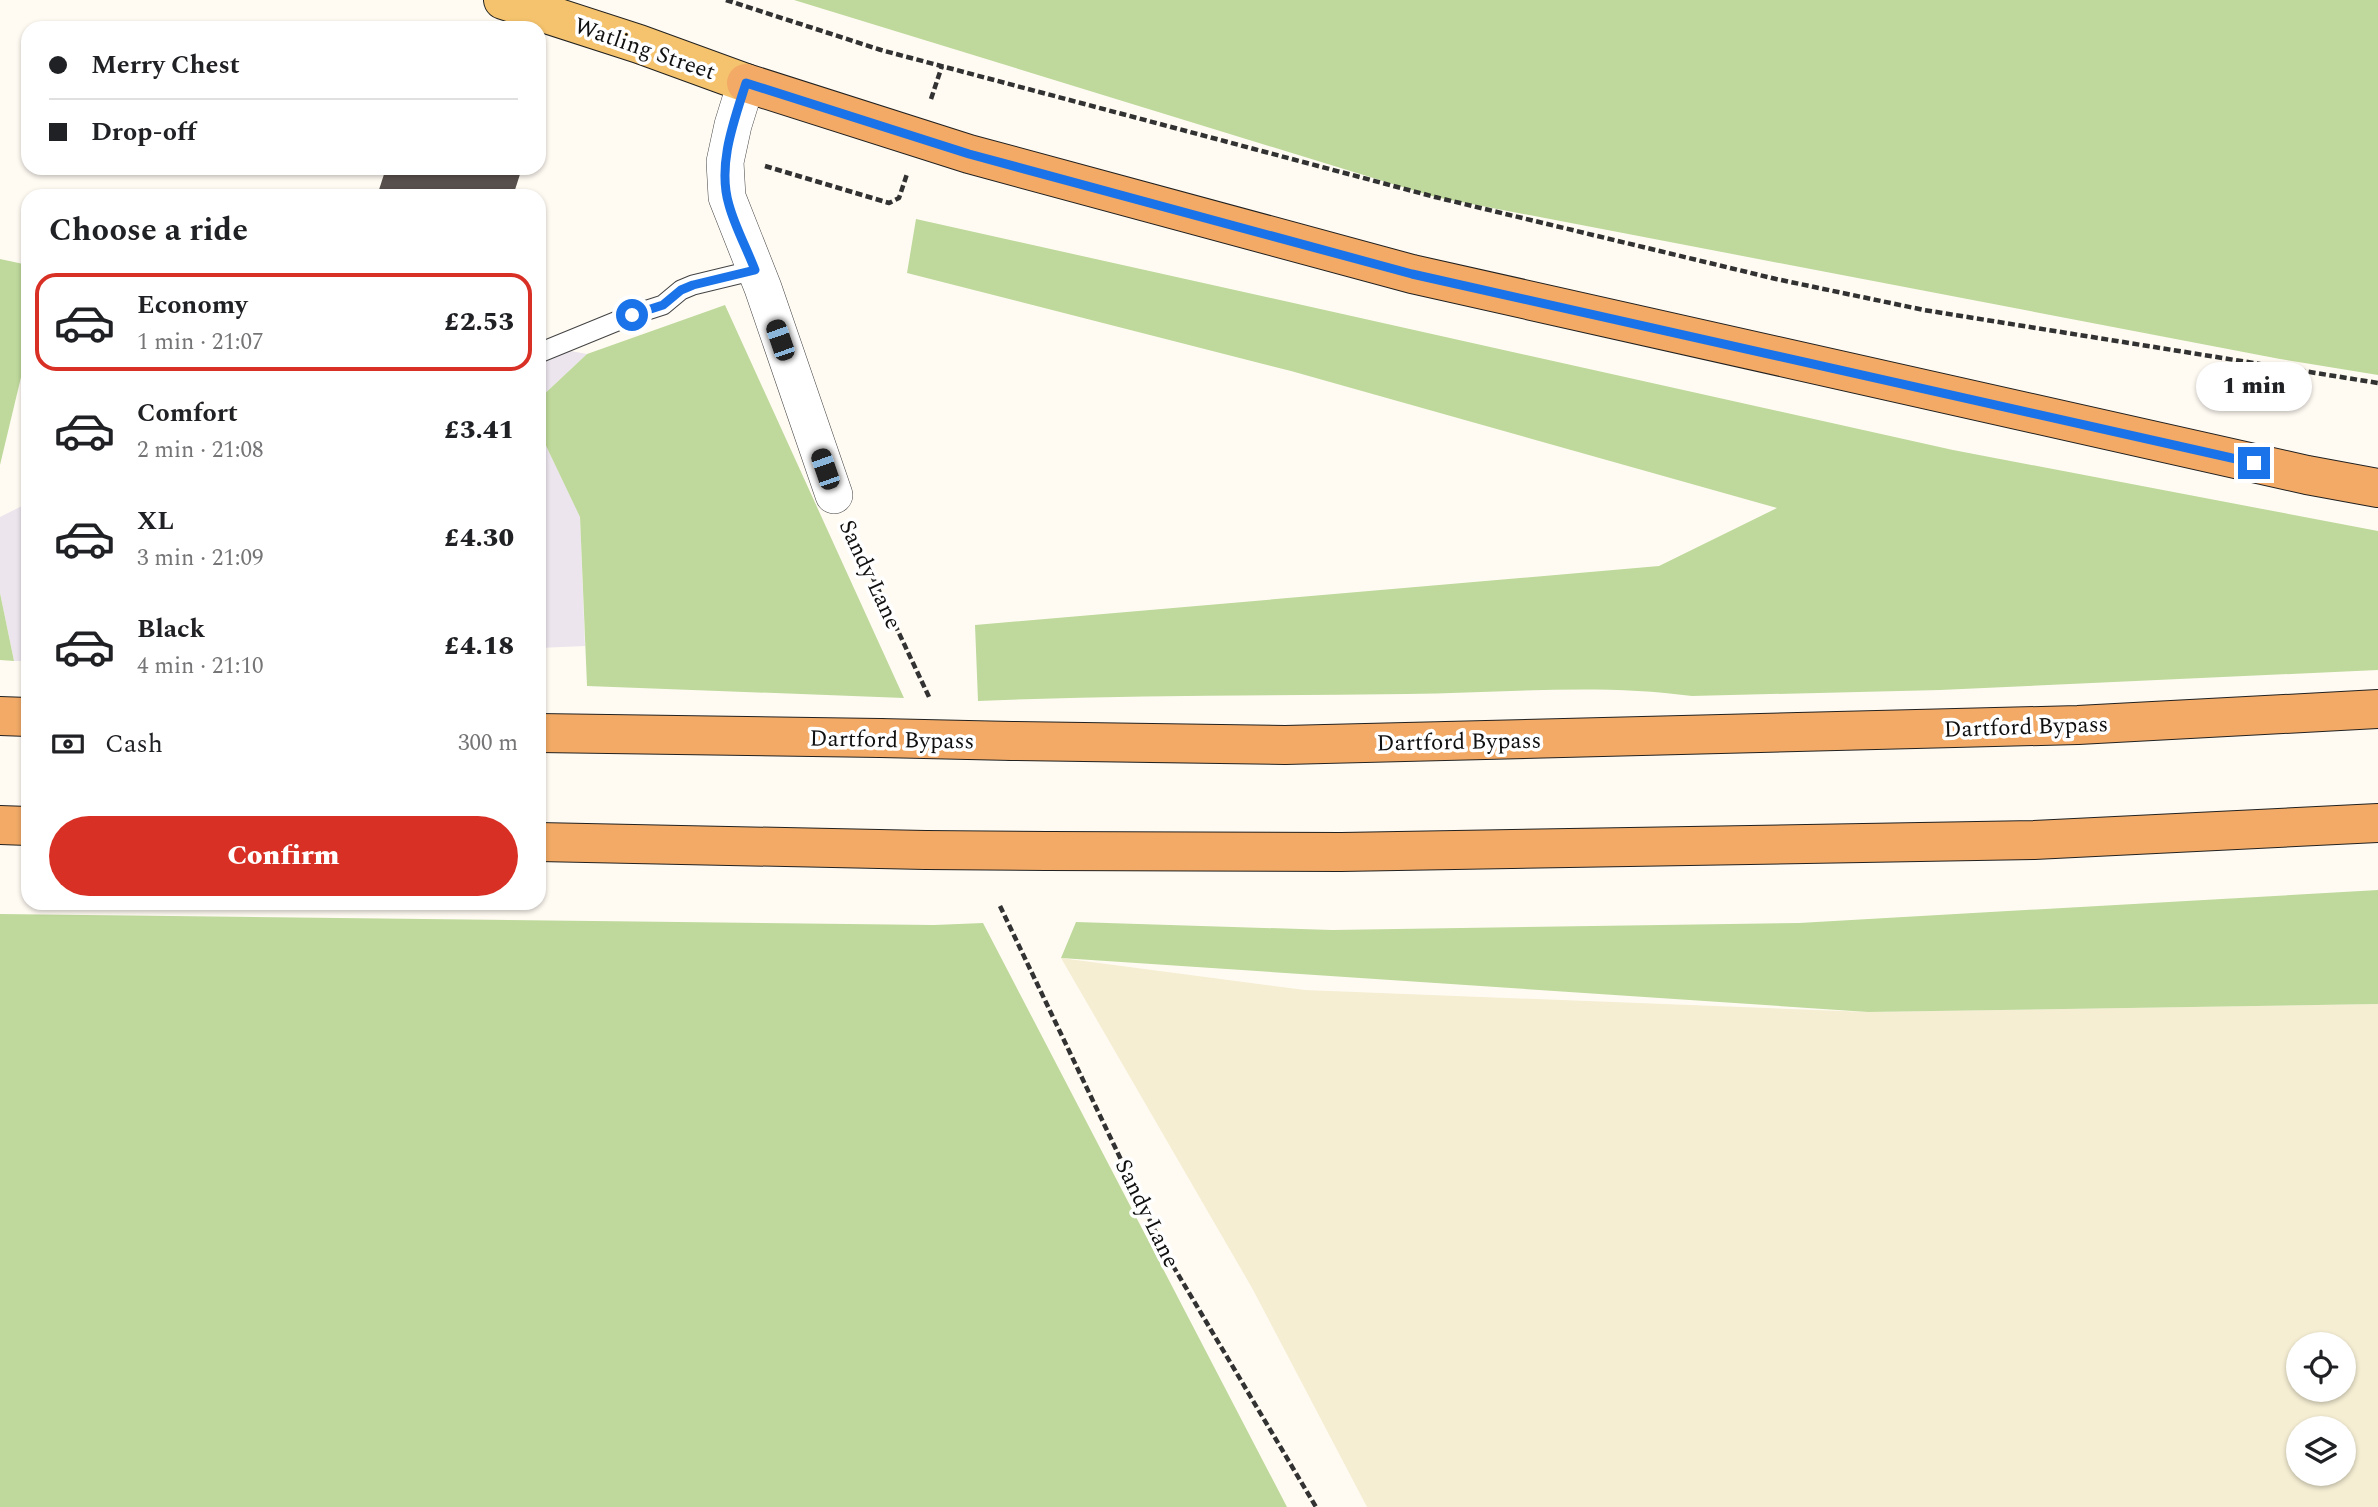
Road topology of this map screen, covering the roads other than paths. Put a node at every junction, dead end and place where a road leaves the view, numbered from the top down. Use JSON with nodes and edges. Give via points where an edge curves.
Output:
{"nodes":[{"id":1,"x":503,"y":0,"type":"edge"},
{"id":2,"x":746,"y":83,"type":"junction"},
{"id":3,"x":755,"y":270,"type":"junction"},
{"id":4,"x":546,"y":350,"type":"edge"},
{"id":5,"x":2378,"y":488,"type":"edge"},
{"id":6,"x":834,"y":495,"type":"road end"},
{"id":7,"x":2378,"y":709,"type":"edge"},
{"id":8,"x":0,"y":716,"type":"edge"},
{"id":9,"x":21,"y":717,"type":"edge"},
{"id":10,"x":546,"y":733,"type":"edge"},
{"id":11,"x":2378,"y":822,"type":"edge"},
{"id":12,"x":0,"y":825,"type":"edge"},
{"id":13,"x":21,"y":826,"type":"edge"},
{"id":14,"x":546,"y":842,"type":"edge"}],
"edges":[{"from":1,"to":2,"type":"main road","name":"Watling Street"},
{"from":2,"to":3,"type":"street","name":"Sandy Lane","via":[[725,174],[729,205]]},
{"from":2,"to":5,"type":"highway","via":[[969,154],[1412,274]]},
{"from":3,"to":4,"type":"lane","via":[[693,285],[663,305]]},
{"from":3,"to":6,"type":"street","name":"Sandy Lane"},
{"from":7,"to":10,"type":"highway","name":"Dartford Bypass","bridge":true,"via":[[2078,725],[1284,746]]},
{"from":8,"to":9,"type":"highway"},
{"from":11,"to":14,"type":"highway","bridge":true,"via":[[2020,840],[1341,852]]},
{"from":12,"to":13,"type":"highway"}]}
